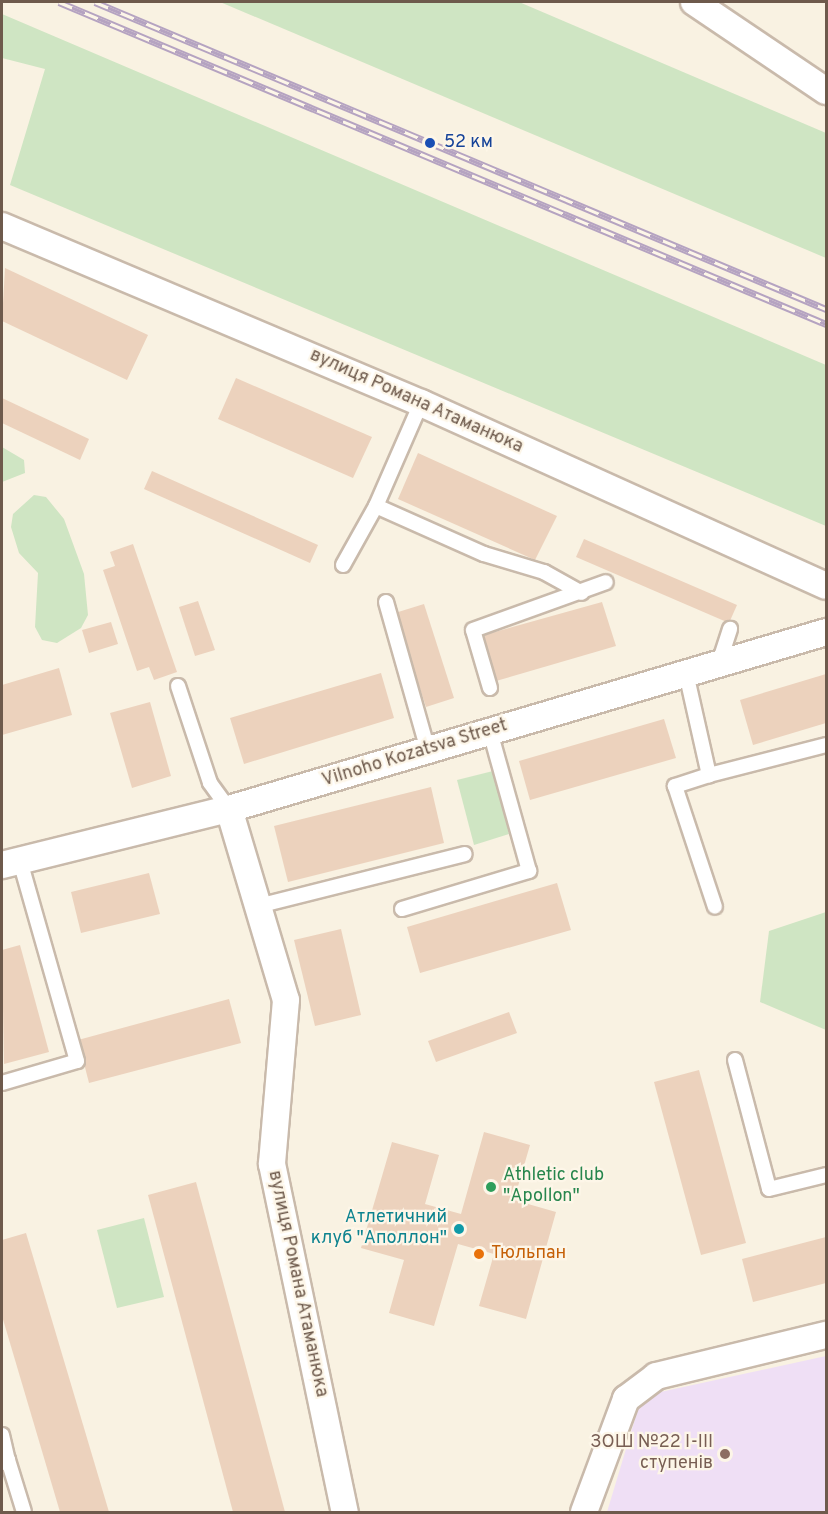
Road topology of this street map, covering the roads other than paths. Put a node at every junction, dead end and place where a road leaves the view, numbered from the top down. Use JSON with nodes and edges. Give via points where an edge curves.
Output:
{"nodes":[{"id":1,"x":694,"y":2,"type":"edge"},
{"id":2,"x":826,"y":91,"type":"edge"},
{"id":3,"x":2,"y":226,"type":"edge"},
{"id":4,"x":421,"y":403,"type":"junction"},
{"id":5,"x":376,"y":507,"type":"junction"},
{"id":6,"x":343,"y":565,"type":"dead end"},
{"id":7,"x":606,"y":582,"type":"dead end"},
{"id":8,"x":826,"y":586,"type":"edge"},
{"id":9,"x":582,"y":593,"type":"junction"},
{"id":10,"x":386,"y":602,"type":"dead end"},
{"id":11,"x":730,"y":629,"type":"dead end"},
{"id":12,"x":826,"y":632,"type":"edge"},
{"id":13,"x":719,"y":663,"type":"junction"},
{"id":14,"x":686,"y":673,"type":"junction"},
{"id":15,"x":178,"y":687,"type":"dead end"},
{"id":16,"x":490,"y":688,"type":"dead end"},
{"id":17,"x":490,"y":731,"type":"junction"},
{"id":18,"x":826,"y":745,"type":"edge"},
{"id":19,"x":428,"y":750,"type":"junction"},
{"id":20,"x":709,"y":775,"type":"junction"},
{"id":21,"x":229,"y":809,"type":"junction"},
{"id":22,"x":465,"y":854,"type":"dead end"},
{"id":23,"x":11,"y":863,"type":"edge"},
{"id":24,"x":258,"y":906,"type":"junction"},
{"id":25,"x":715,"y":907,"type":"dead end"},
{"id":26,"x":402,"y":909,"type":"dead end"},
{"id":27,"x":735,"y":1060,"type":"dead end"},
{"id":28,"x":2,"y":1083,"type":"edge"},
{"id":29,"x":826,"y":1174,"type":"edge"},
{"id":30,"x":826,"y":1335,"type":"edge"},
{"id":31,"x":2,"y":1435,"type":"edge"},
{"id":32,"x":5,"y":1462,"type":"edge"},
{"id":33,"x":24,"y":1512,"type":"edge"},
{"id":34,"x":345,"y":1512,"type":"edge"},
{"id":35,"x":584,"y":1512,"type":"edge"}],
"edges":[{"from":1,"to":2,"type":"street"},
{"from":3,"to":4,"type":"street","name":"вулиця Романа Атаманюка"},
{"from":4,"to":5,"type":"lane"},
{"from":4,"to":8,"type":"street","name":"вулиця Романа Атаманюка"},
{"from":5,"to":6,"type":"lane"},
{"from":5,"to":9,"type":"lane","via":[[484,554],[544,572]]},
{"from":7,"to":9,"type":"lane"},
{"from":9,"to":16,"type":"lane","via":[[473,630]]},
{"from":10,"to":19,"type":"lane"},
{"from":11,"to":13,"type":"lane"},
{"from":12,"to":13,"type":"street","name":"Vilnoho Kozatsva Street"},
{"from":13,"to":14,"type":"street","name":"Vilnoho Kozatsva Street"},
{"from":14,"to":17,"type":"street","name":"Vilnoho Kozatsva Street"},
{"from":14,"to":20,"type":"lane"},
{"from":15,"to":21,"type":"lane","via":[[210,783]]},
{"from":17,"to":19,"type":"street","name":"Vilnoho Kozatsva Street"},
{"from":17,"to":26,"type":"lane","via":[[529,871]]},
{"from":18,"to":20,"type":"lane"},
{"from":19,"to":21,"type":"street","name":"Vilnoho Kozatsva Street"},
{"from":20,"to":25,"type":"lane","via":[[675,786]]},
{"from":21,"to":23,"type":"street","name":"Vilnoho Kozatsva Street"},
{"from":21,"to":24,"type":"street","name":"вулиця Романа Атаманюка"},
{"from":22,"to":24,"type":"lane"},
{"from":23,"to":28,"type":"lane","via":[[77,1061]]},
{"from":24,"to":34,"type":"street","name":"вулиця Романа Атаманюка","via":[[286,1000],[272,1164]]},
{"from":27,"to":29,"type":"lane","via":[[769,1189]]},
{"from":30,"to":35,"type":"street","via":[[656,1376],[626,1399]]},
{"from":31,"to":32,"type":"lane"},
{"from":32,"to":33,"type":"lane"}]}
